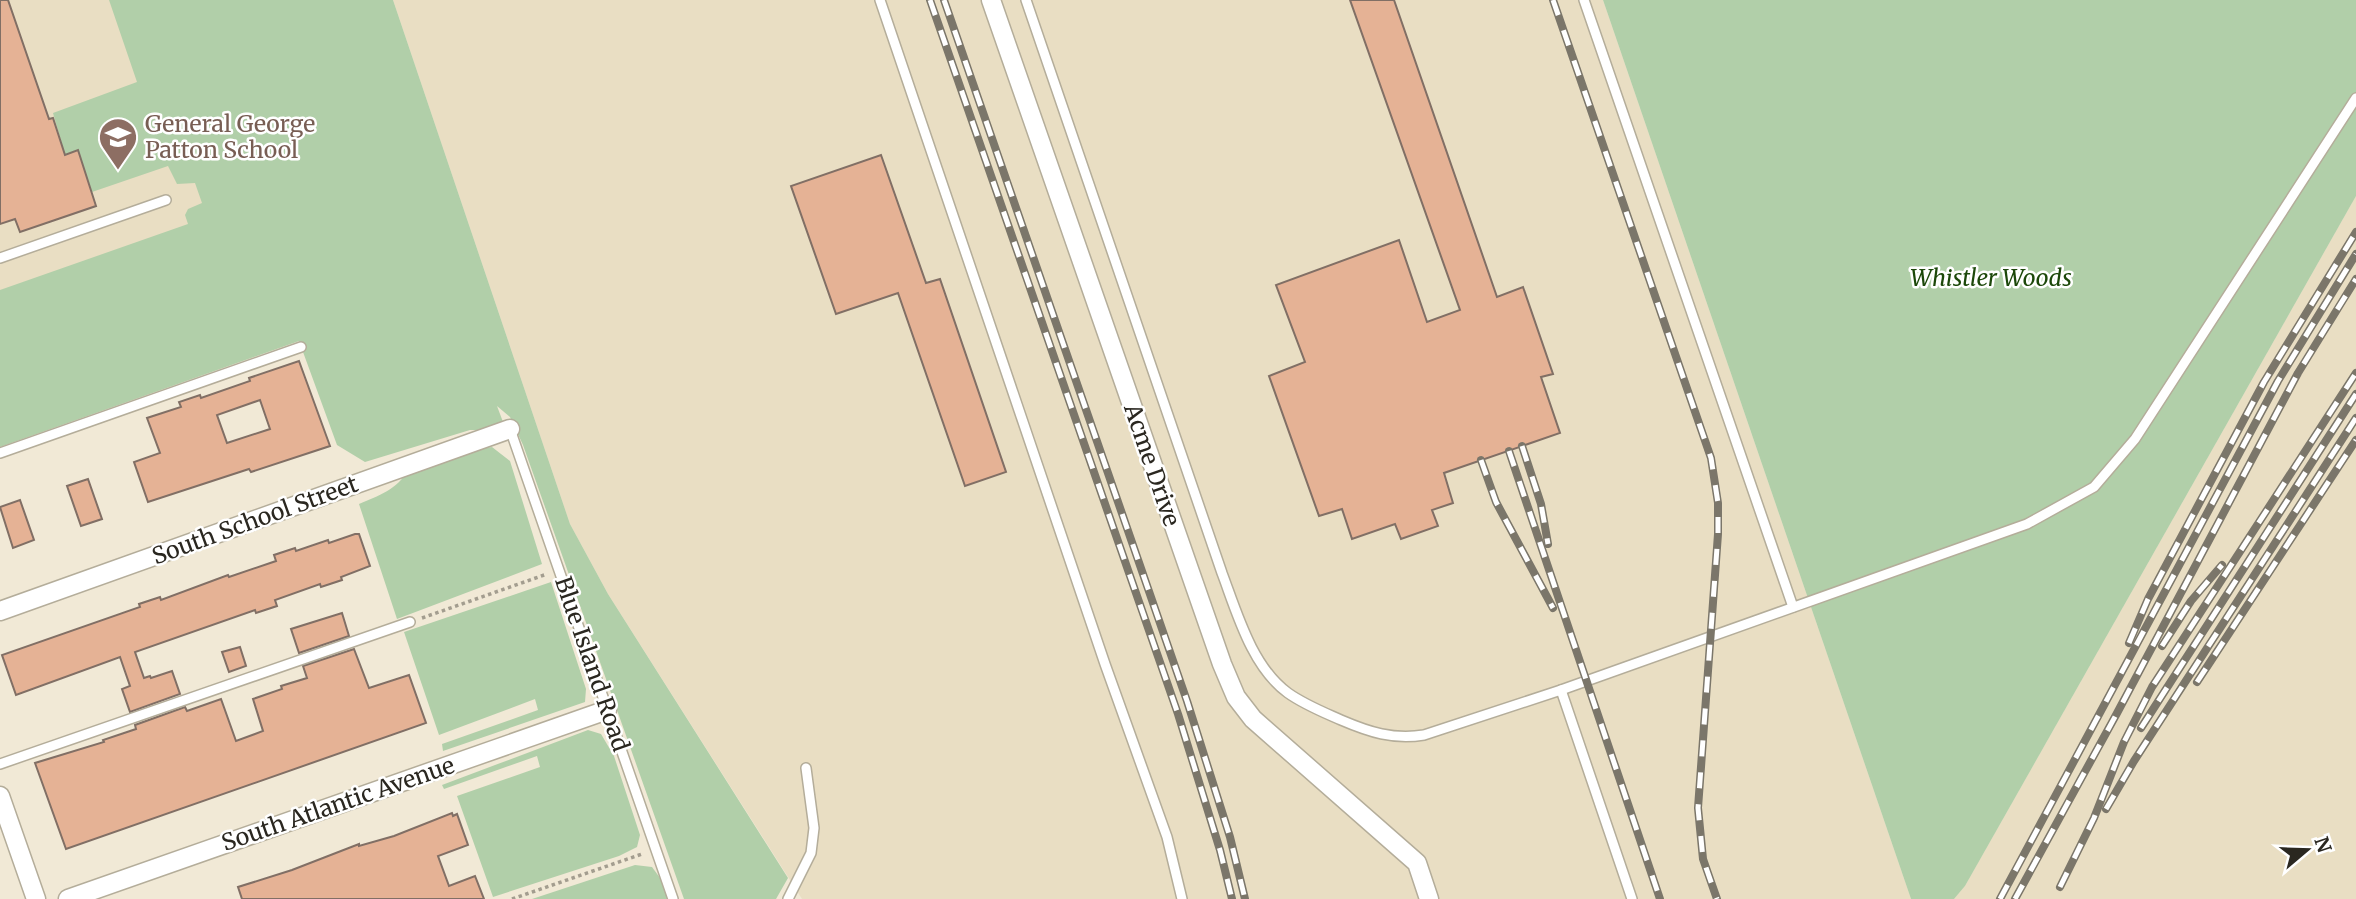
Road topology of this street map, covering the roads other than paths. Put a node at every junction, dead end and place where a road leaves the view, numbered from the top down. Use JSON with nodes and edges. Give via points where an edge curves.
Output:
{"nodes":[{"id":1,"x":880,"y":0,"type":"edge"},
{"id":2,"x":991,"y":0,"type":"edge"},
{"id":3,"x":1026,"y":0,"type":"edge"},
{"id":4,"x":1584,"y":0,"type":"edge"},
{"id":5,"x":2356,"y":98,"type":"edge"},
{"id":6,"x":166,"y":200,"type":"dead end"},
{"id":7,"x":0,"y":258,"type":"edge"},
{"id":8,"x":302,"y":347,"type":"dead end"},
{"id":9,"x":510,"y":429,"type":"joint"},
{"id":10,"x":0,"y":453,"type":"edge"},
{"id":11,"x":1793,"y":607,"type":"junction"},
{"id":12,"x":0,"y":611,"type":"edge"},
{"id":13,"x":411,"y":622,"type":"road end"},
{"id":14,"x":1560,"y":690,"type":"junction"},
{"id":15,"x":607,"y":710,"type":"junction"},
{"id":16,"x":0,"y":764,"type":"edge"},
{"id":17,"x":806,"y":768,"type":"dead end"},
{"id":18,"x":0,"y":796,"type":"edge"},
{"id":19,"x":36,"y":899,"type":"edge"},
{"id":20,"x":68,"y":899,"type":"edge"},
{"id":21,"x":673,"y":899,"type":"edge"},
{"id":22,"x":789,"y":899,"type":"edge"},
{"id":23,"x":1182,"y":899,"type":"edge"},
{"id":24,"x":1430,"y":899,"type":"edge"},
{"id":25,"x":1632,"y":899,"type":"edge"}],
"edges":[{"from":1,"to":23,"type":"lane","via":[[1167,837]]},
{"from":2,"to":24,"type":"street","name":"Acme Drive","via":[[1236,697],[1253,719],[1417,863]]},
{"from":3,"to":14,"type":"lane","via":[[1222,573],[1269,675],[1310,706],[1364,729],[1407,738]]},
{"from":4,"to":11,"type":"lane"},
{"from":5,"to":11,"type":"lane","via":[[2135,439],[2094,487],[2027,524]]},
{"from":6,"to":7,"type":"lane"},
{"from":8,"to":10,"type":"lane"},
{"from":9,"to":12,"type":"street","name":"South School Street"},
{"from":9,"to":15,"type":"lane","name":"Blue Island Road"},
{"from":11,"to":14,"type":"lane"},
{"from":13,"to":16,"type":"lane"},
{"from":14,"to":25,"type":"lane"},
{"from":15,"to":20,"type":"street","name":"South Atlantic Avenue"},
{"from":15,"to":21,"type":"lane","name":"Blue Island Road"},
{"from":17,"to":22,"type":"lane","via":[[814,828],[811,853]]},
{"from":18,"to":19,"type":"street"}]}
